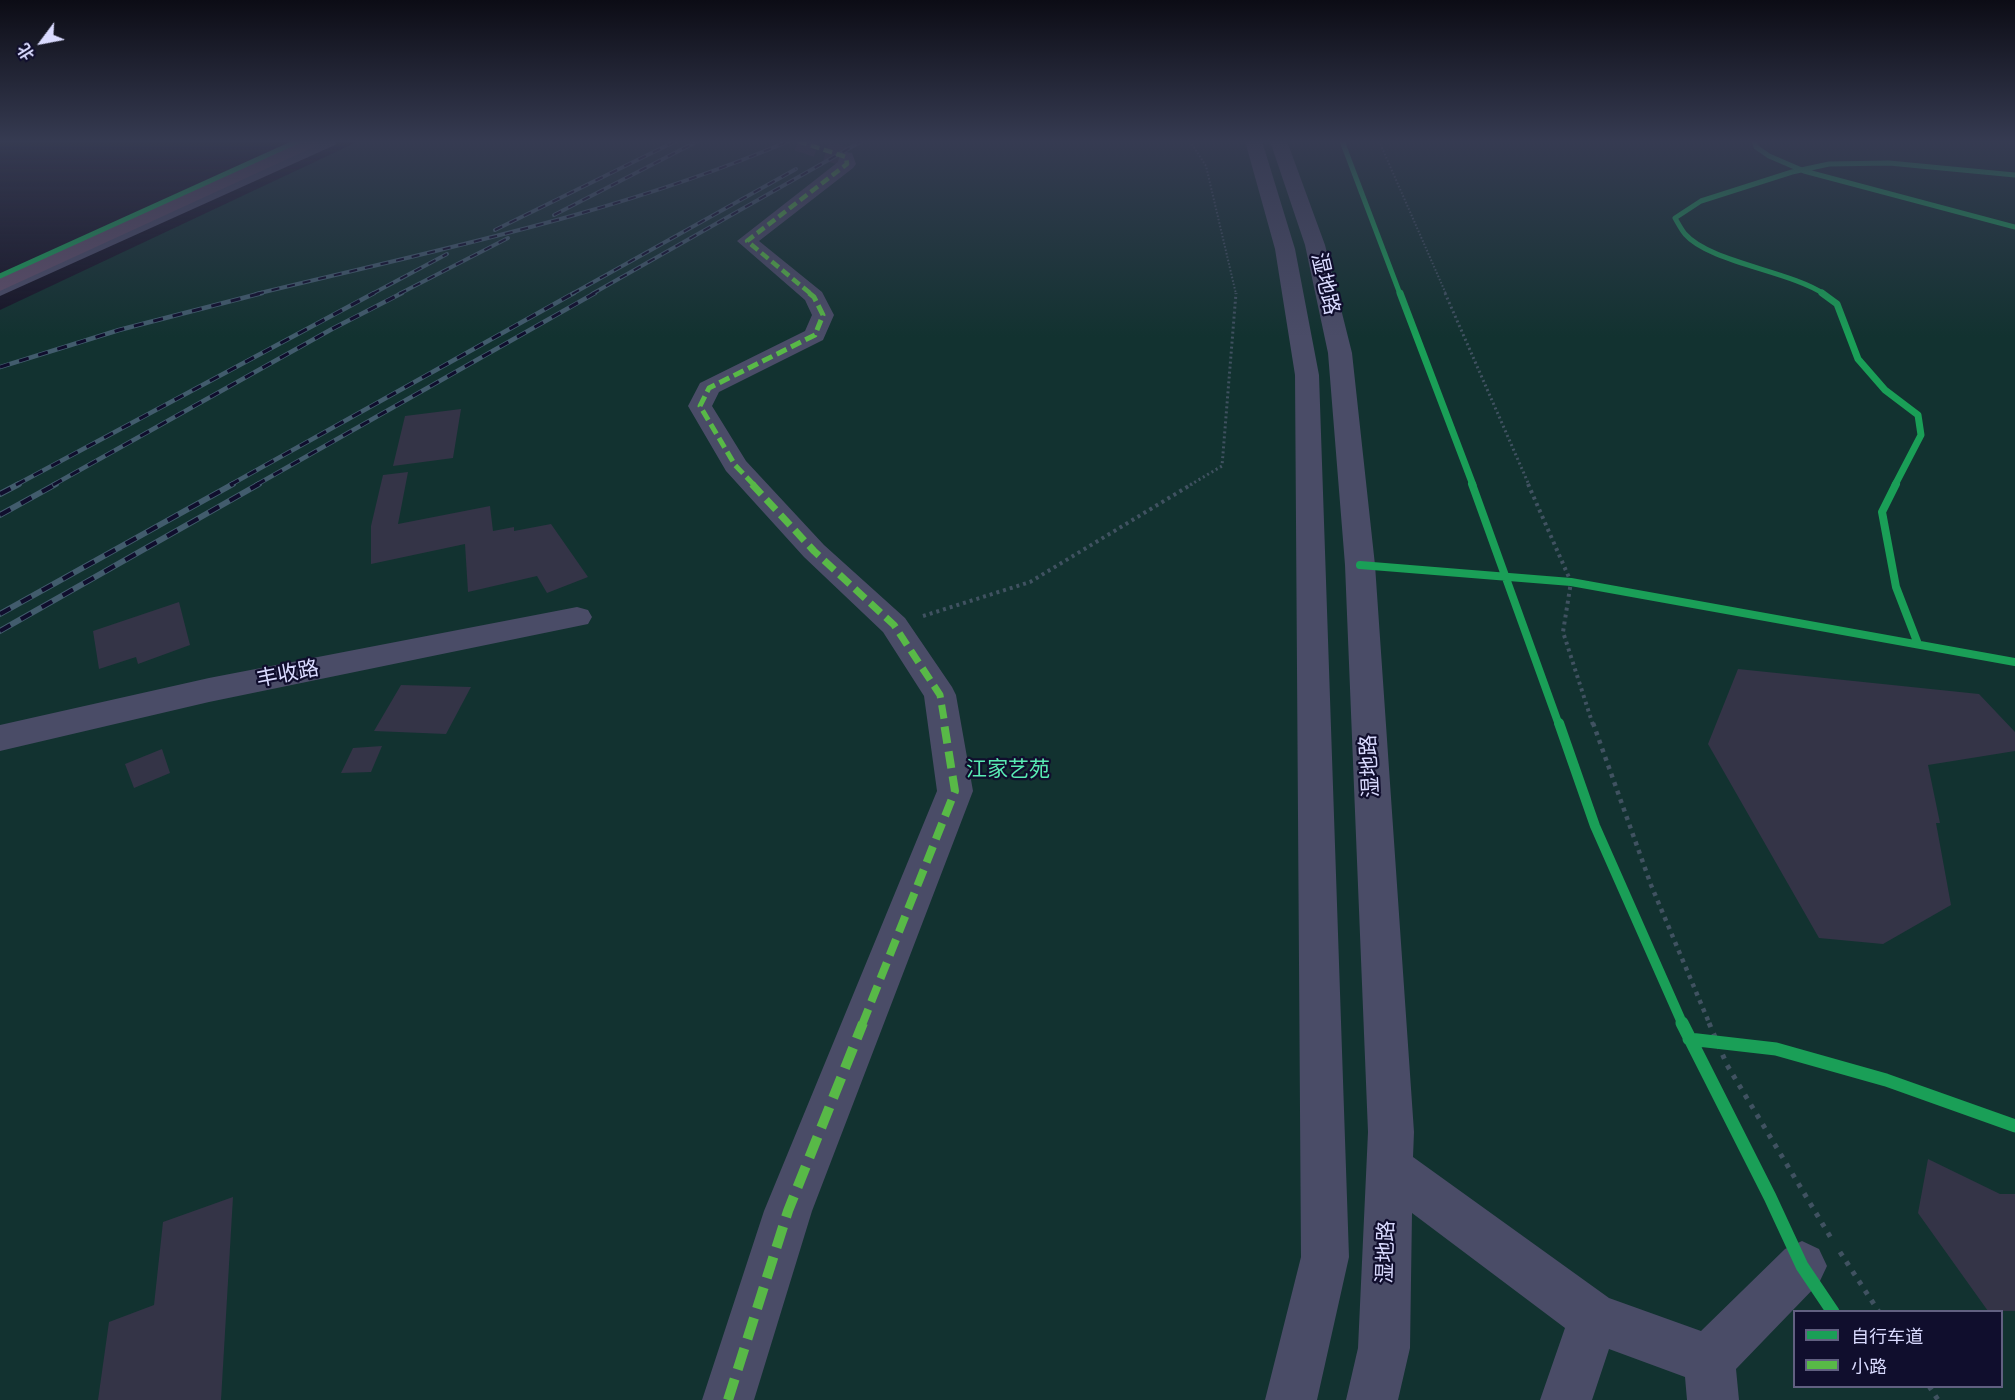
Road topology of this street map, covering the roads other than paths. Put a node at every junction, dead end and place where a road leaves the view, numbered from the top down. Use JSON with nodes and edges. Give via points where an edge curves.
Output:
{"nodes":[{"id":1,"x":120,"y":206,"type":"edge"},
{"id":2,"x":170,"y":206,"type":"edge"},
{"id":3,"x":185,"y":206,"type":"edge"},
{"id":4,"x":793,"y":206,"type":"edge"},
{"id":5,"x":1272,"y":206,"type":"edge"},
{"id":6,"x":1301,"y":206,"type":"edge"},
{"id":7,"x":0,"y":260,"type":"edge"},
{"id":8,"x":0,"y":285,"type":"edge"},
{"id":9,"x":0,"y":290,"type":"edge"},
{"id":10,"x":577,"y":617,"type":"dead end"},
{"id":11,"x":0,"y":738,"type":"edge"},
{"id":12,"x":1390,"y":1168,"type":"junction"},
{"id":13,"x":1802,"y":1266,"type":"dead end"},
{"id":14,"x":1594,"y":1318,"type":"junction"},
{"id":15,"x":1711,"y":1380,"type":"edge"},
{"id":16,"x":729,"y":1400,"type":"edge"},
{"id":17,"x":1292,"y":1400,"type":"edge"},
{"id":18,"x":1372,"y":1400,"type":"edge"},
{"id":19,"x":1566,"y":1400,"type":"edge"}],
"edges":[{"from":1,"to":7,"type":"highway"},
{"from":2,"to":8,"type":"highway"},
{"from":3,"to":9,"type":"street"},
{"from":4,"to":16,"type":"street","via":[[747,242],[814,297],[823,315],[815,335],[709,388],[699,406],[735,465],[814,551],[894,625],[940,695],[955,791],[788,1211]]},
{"from":5,"to":17,"type":"street","name":"湿地路","via":[[1285,249],[1307,375],[1325,1257]]},
{"from":6,"to":12,"type":"street","name":"湿地路","via":[[1315,245],[1340,353],[1360,565]]},
{"from":10,"to":11,"type":"street","name":"丰收路","via":[[209,690]]},
{"from":12,"to":14,"type":"street"},
{"from":12,"to":18,"type":"street","name":"湿地路","via":[[1384,1348]]},
{"from":13,"to":15,"type":"street"},
{"from":14,"to":15,"type":"street"},
{"from":14,"to":19,"type":"street"}]}
